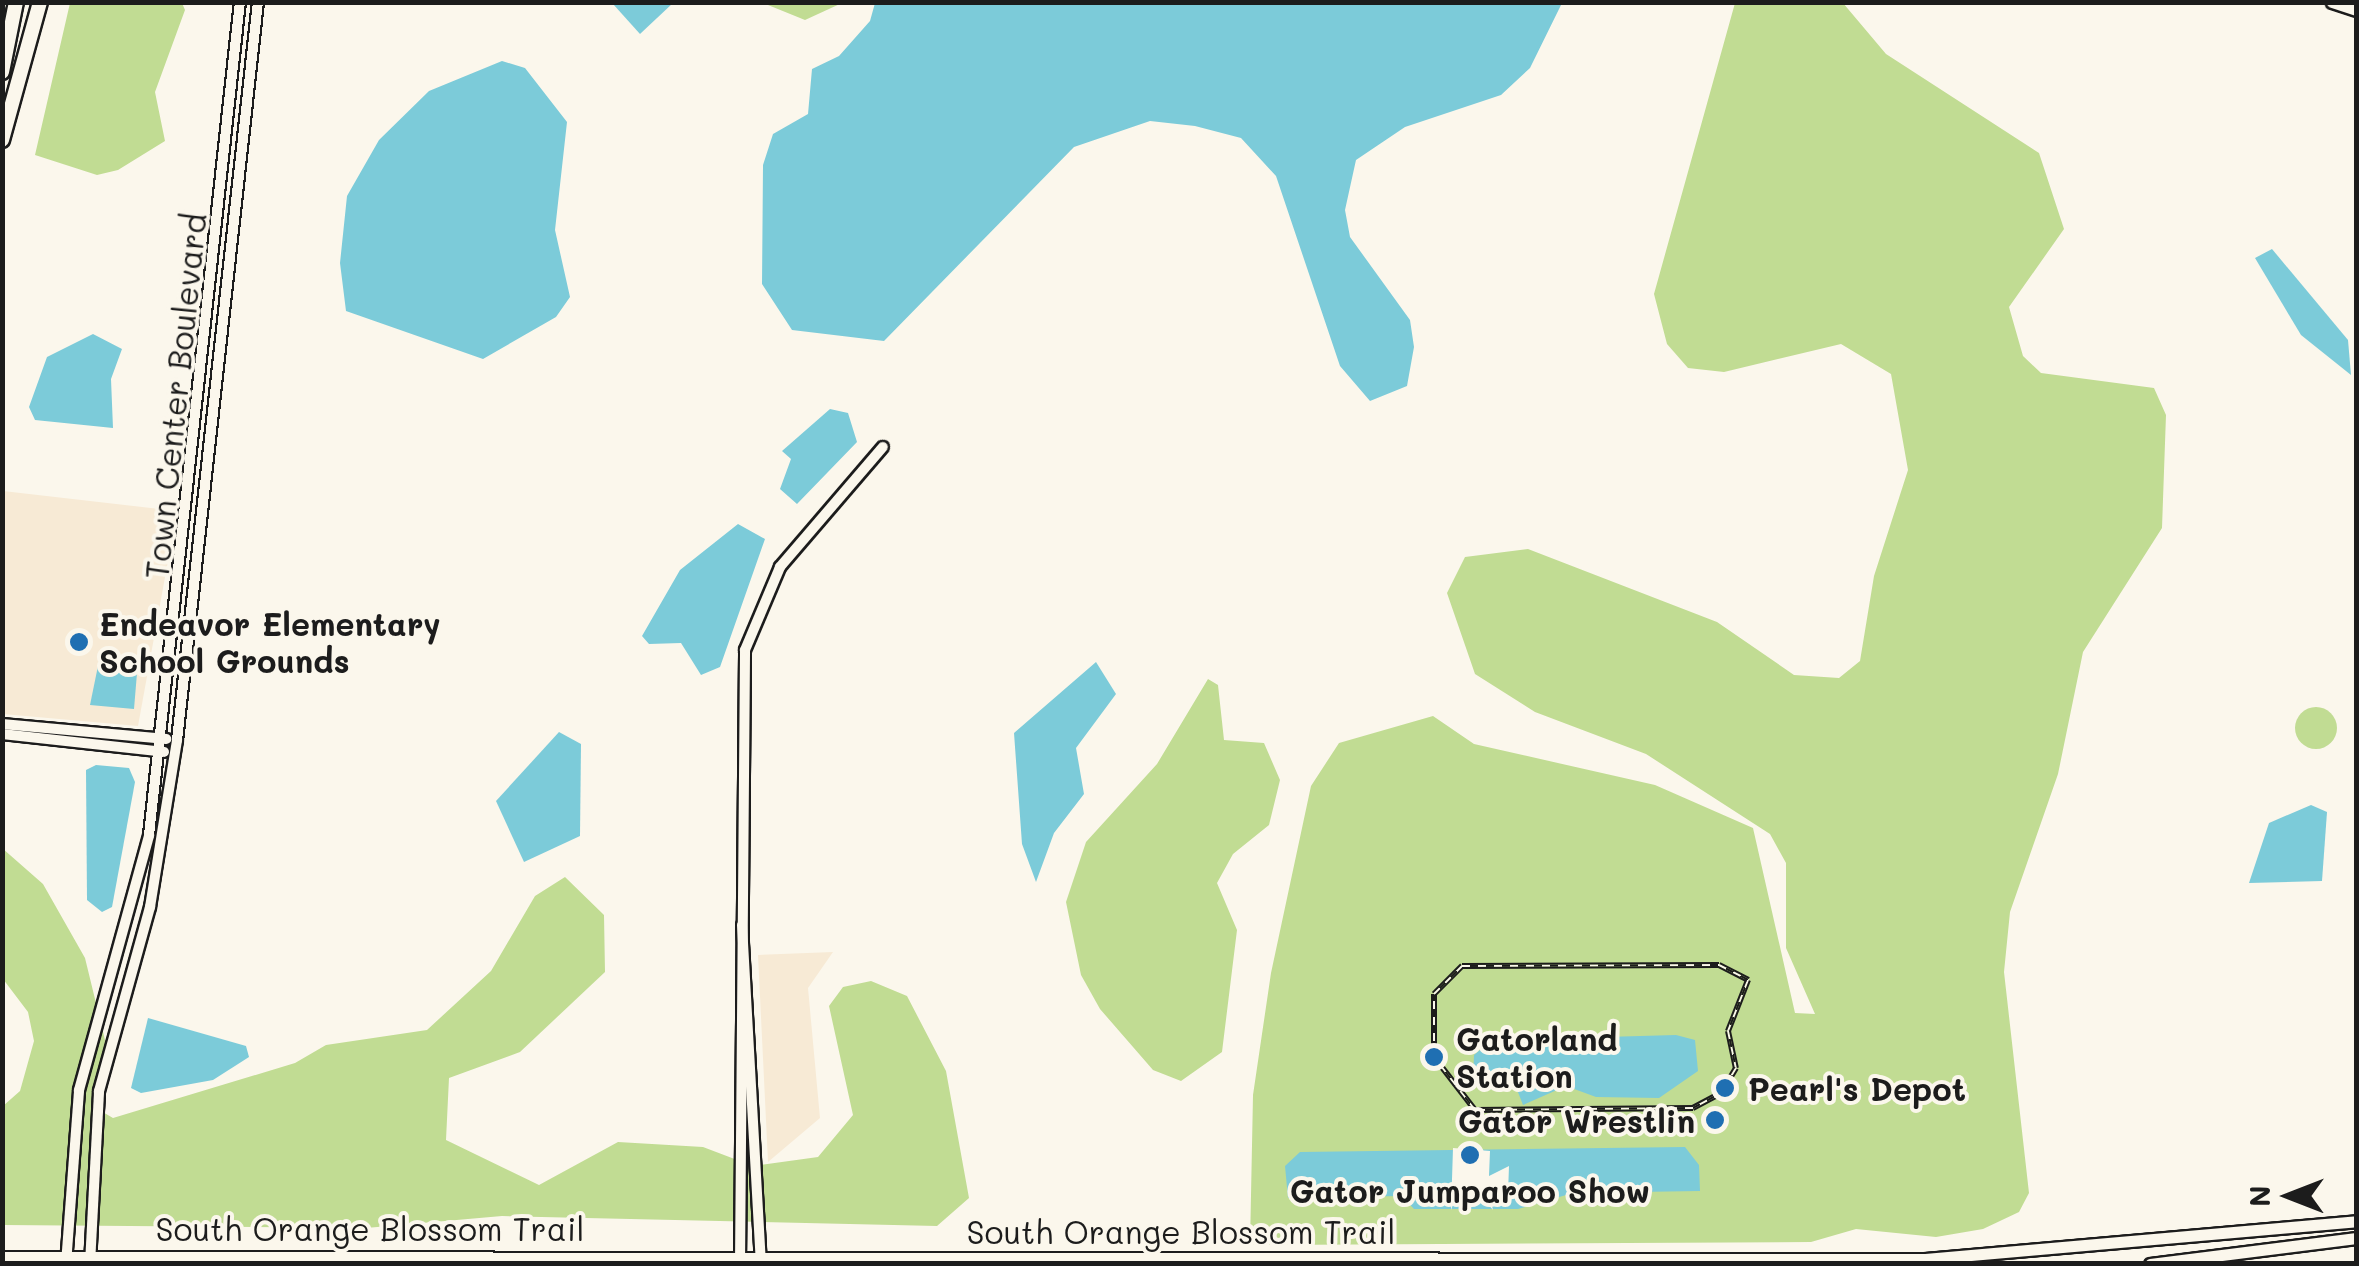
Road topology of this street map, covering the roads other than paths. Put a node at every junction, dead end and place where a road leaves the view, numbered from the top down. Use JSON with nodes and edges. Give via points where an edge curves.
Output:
{"nodes":[{"id":1,"x":16,"y":2,"type":"edge"},
{"id":2,"x":37,"y":2,"type":"edge"},
{"id":3,"x":240,"y":2,"type":"edge"},
{"id":4,"x":258,"y":2,"type":"edge"},
{"id":5,"x":2332,"y":2,"type":"edge"},
{"id":6,"x":2356,"y":10,"type":"edge"},
{"id":7,"x":2,"y":72,"type":"edge"},
{"id":8,"x":2,"y":140,"type":"edge"},
{"id":9,"x":882,"y":447,"type":"dead end"},
{"id":10,"x":2,"y":724,"type":"edge"},
{"id":11,"x":2,"y":734,"type":"edge"},
{"id":12,"x":161,"y":738,"type":"junction"},
{"id":13,"x":177,"y":740,"type":"junction"},
{"id":14,"x":160,"y":752,"type":"junction"},
{"id":15,"x":175,"y":753,"type":"junction"},
{"id":16,"x":740,"y":919,"type":"junction"},
{"id":17,"x":2356,"y":1221,"type":"edge"},
{"id":18,"x":2356,"y":1238,"type":"edge"},
{"id":19,"x":2,"y":1257,"type":"edge"},
{"id":20,"x":740,"y":1259,"type":"edge"},
{"id":21,"x":761,"y":1259,"type":"edge"},
{"id":22,"x":67,"y":1260,"type":"edge"},
{"id":23,"x":90,"y":1260,"type":"edge"},
{"id":24,"x":2150,"y":1264,"type":"edge"}],
"edges":[{"from":1,"to":7,"type":"highway"},
{"from":2,"to":8,"type":"highway"},
{"from":3,"to":12,"type":"main road","name":"Town Center Boulevard"},
{"from":4,"to":13,"type":"main road","name":"Town Center Boulevard"},
{"from":5,"to":6,"type":"main road"},
{"from":9,"to":16,"type":"main road","via":[[780,567],[745,650]]},
{"from":10,"to":12,"type":"main road"},
{"from":11,"to":14,"type":"main road"},
{"from":12,"to":13,"type":"main road"},
{"from":12,"to":14,"type":"main road","name":"Town Center Boulevard"},
{"from":13,"to":15,"type":"main road","name":"Town Center Boulevard"},
{"from":14,"to":15,"type":"main road"},
{"from":14,"to":22,"type":"main road","name":"Town Center Boulevard","via":[[139,886],[74,1119]]},
{"from":15,"to":23,"type":"main road","name":"Town Center Boulevard","via":[[150,907],[99,1091]]},
{"from":16,"to":20,"type":"main road"},
{"from":16,"to":21,"type":"main road"},
{"from":17,"to":21,"type":"main road","name":"South Orange Blossom Trail","via":[[1942,1258]]},
{"from":18,"to":24,"type":"main road"},
{"from":19,"to":22,"type":"main road","name":"South Orange Blossom Trail"},
{"from":20,"to":21,"type":"main road","name":"South Orange Blossom Trail"},
{"from":20,"to":23,"type":"main road","name":"South Orange Blossom Trail"},
{"from":22,"to":23,"type":"main road","name":"South Orange Blossom Trail"}]}
